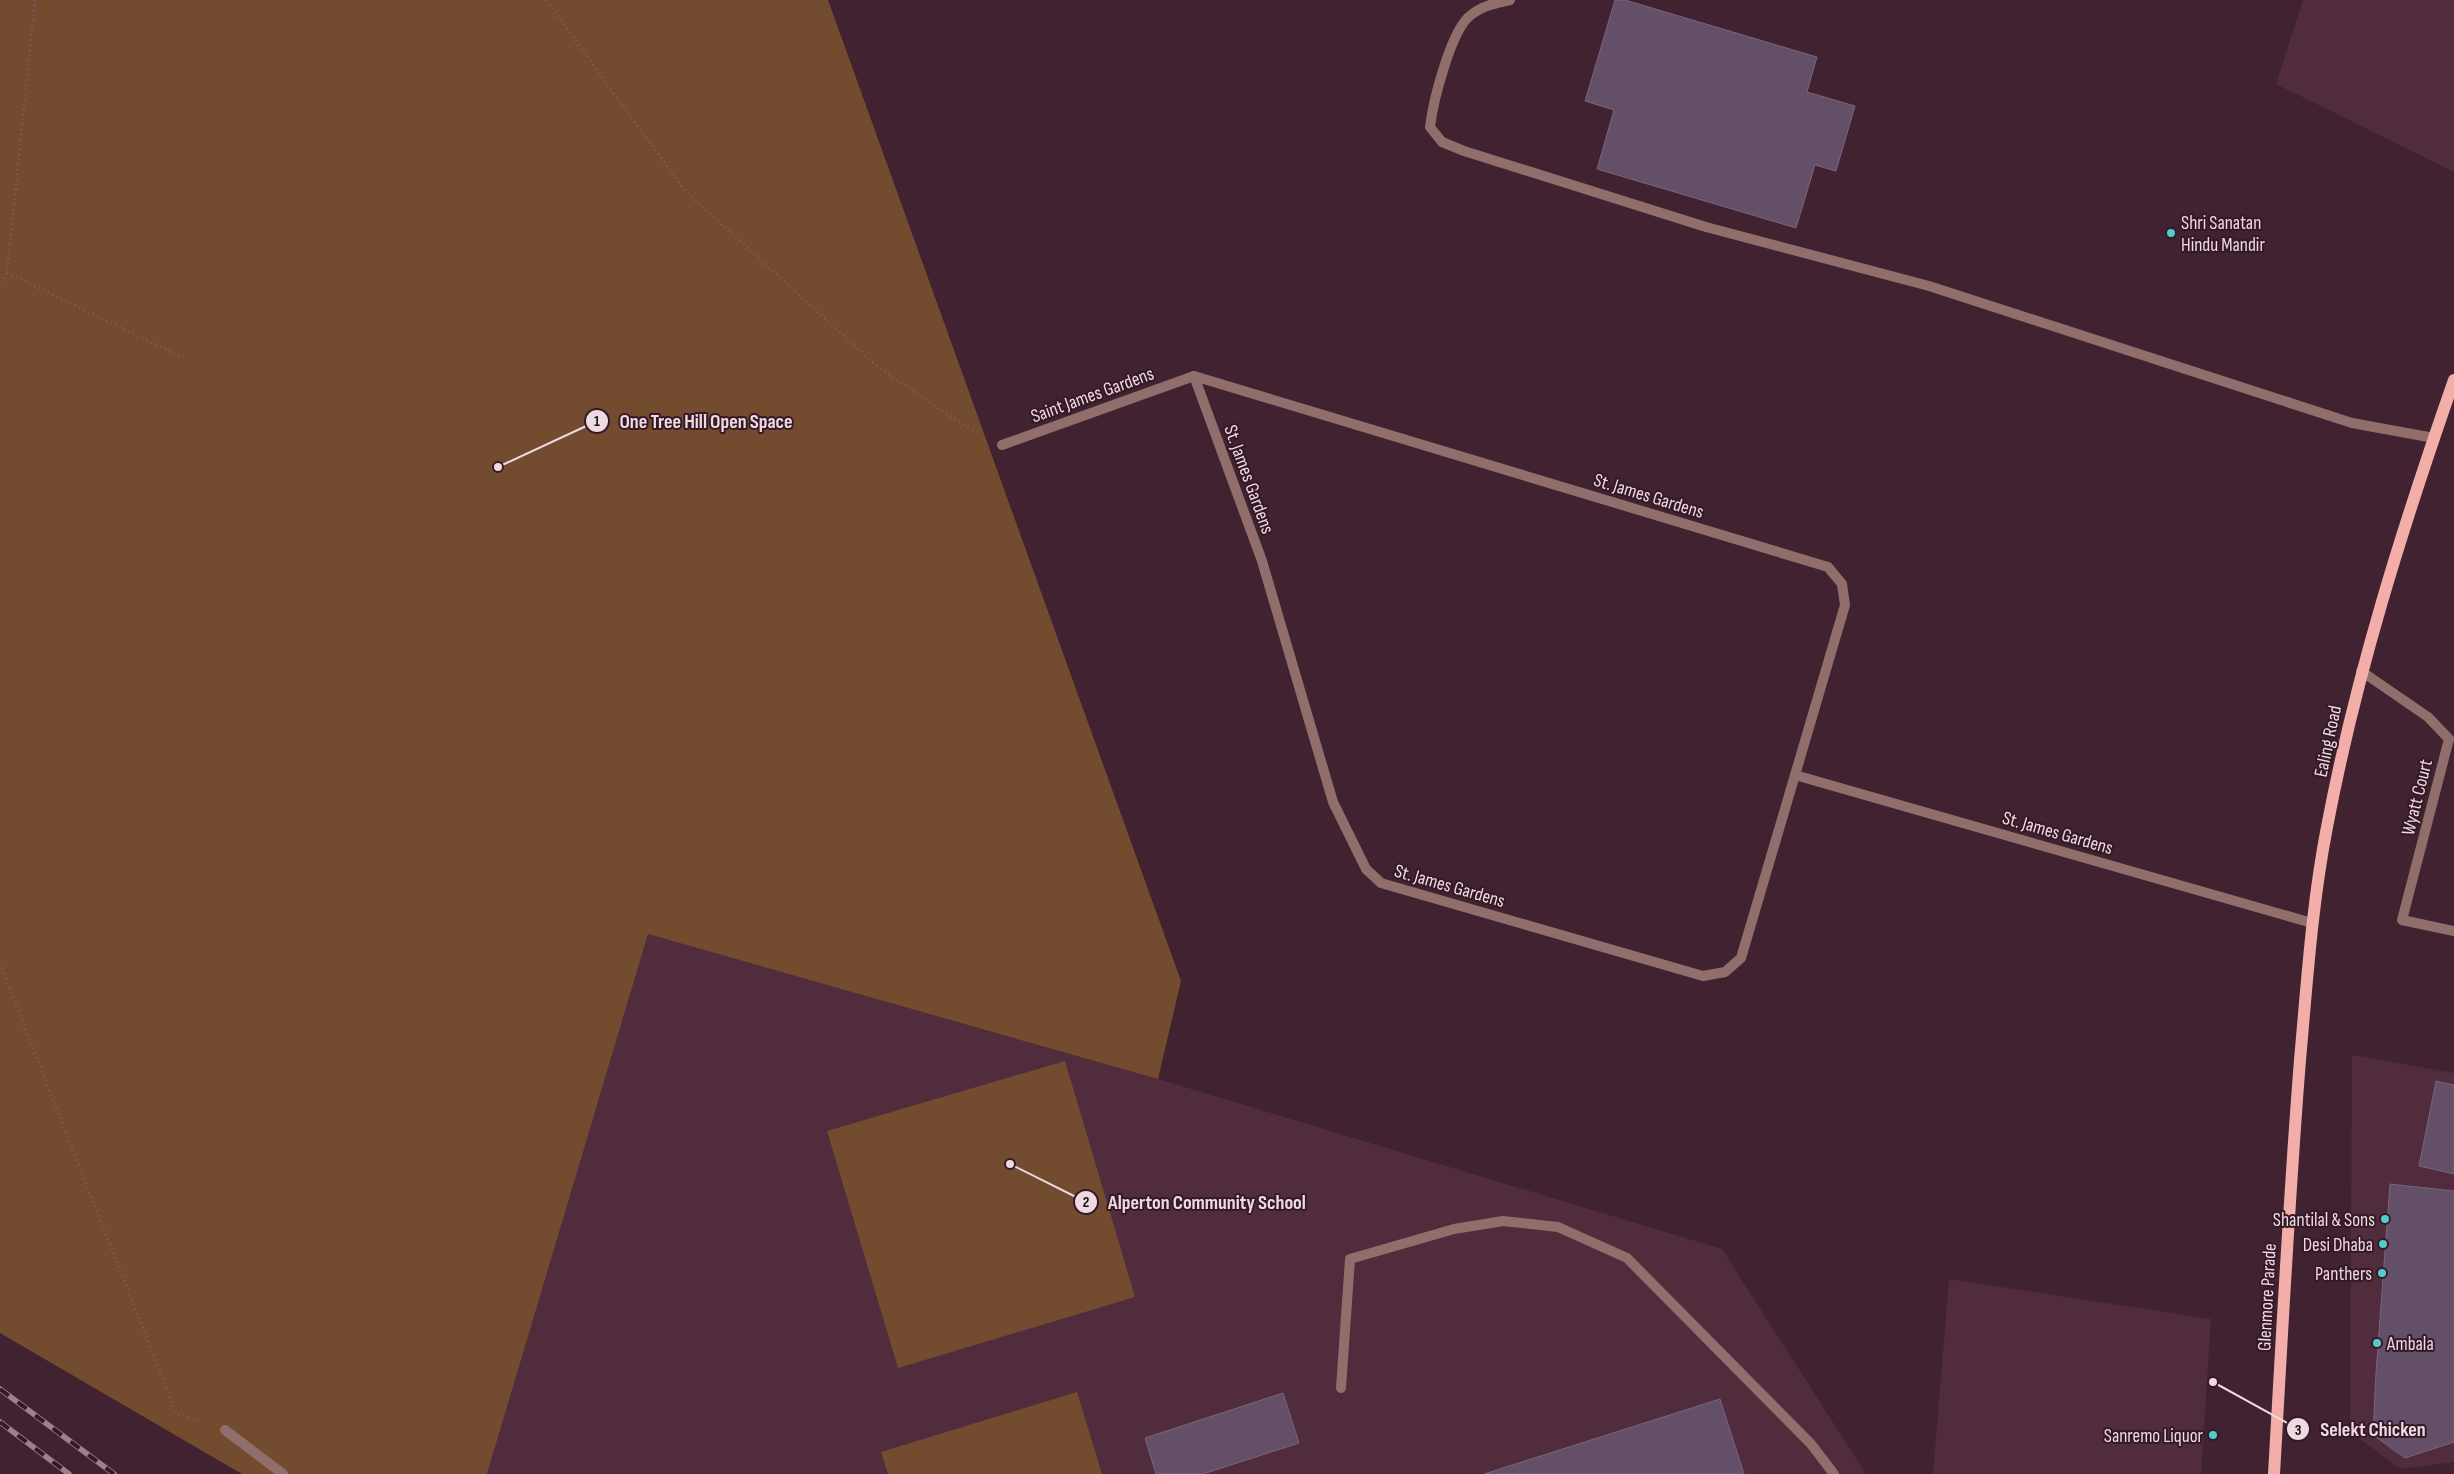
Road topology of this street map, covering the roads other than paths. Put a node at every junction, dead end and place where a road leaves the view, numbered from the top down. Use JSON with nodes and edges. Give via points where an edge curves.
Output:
{"nodes":[{"id":1,"x":1510,"y":0,"type":"edge"},
{"id":2,"x":1194,"y":376,"type":"junction"},
{"id":3,"x":2454,"y":380,"type":"edge"},
{"id":4,"x":2434,"y":438,"type":"junction"},
{"id":5,"x":1002,"y":445,"type":"road end"},
{"id":6,"x":2361,"y":671,"type":"junction"},
{"id":7,"x":1795,"y":775,"type":"junction"},
{"id":8,"x":2312,"y":923,"type":"junction"},
{"id":9,"x":2454,"y":931,"type":"edge"},
{"id":10,"x":2295,"y":1122,"type":"joint"},
{"id":11,"x":1341,"y":1388,"type":"dead end"},
{"id":12,"x":225,"y":1430,"type":"road end"},
{"id":13,"x":283,"y":1474,"type":"edge"},
{"id":14,"x":1834,"y":1474,"type":"edge"},
{"id":15,"x":2274,"y":1474,"type":"edge"}],
"edges":[{"from":1,"to":4,"type":"street","via":[[1492,4],[1470,16],[1458,31],[1433,104],[1430,127],[1442,142],[1706,227],[1929,286],[2352,423]]},
{"from":2,"to":5,"type":"street","name":"Saint James Gardens"},
{"from":2,"to":7,"type":"street","name":"St. James Gardens","via":[[1828,567],[1842,584],[1845,604]]},
{"from":2,"to":7,"type":"street","name":"St. James Gardens","via":[[1262,561],[1333,802],[1366,869],[1381,883],[1703,976],[1725,972],[1741,958]]},
{"from":3,"to":4,"type":"main road","name":"Ealing Road"},
{"from":4,"to":6,"type":"main road","name":"Ealing Road"},
{"from":6,"to":8,"type":"main road","name":"Ealing Road","via":[[2327,827]]},
{"from":6,"to":9,"type":"street","name":"Wyatt Court","via":[[2428,717],[2449,739],[2402,920]]},
{"from":7,"to":8,"type":"street","name":"St. James Gardens"},
{"from":8,"to":10,"type":"main road","name":"Ealing Road"},
{"from":10,"to":15,"type":"main road","name":"Glenmore Parade"},
{"from":11,"to":14,"type":"street","via":[[1350,1259],[1454,1229],[1503,1221],[1558,1227],[1627,1258],[1811,1444]]},
{"from":12,"to":13,"type":"street"}]}
